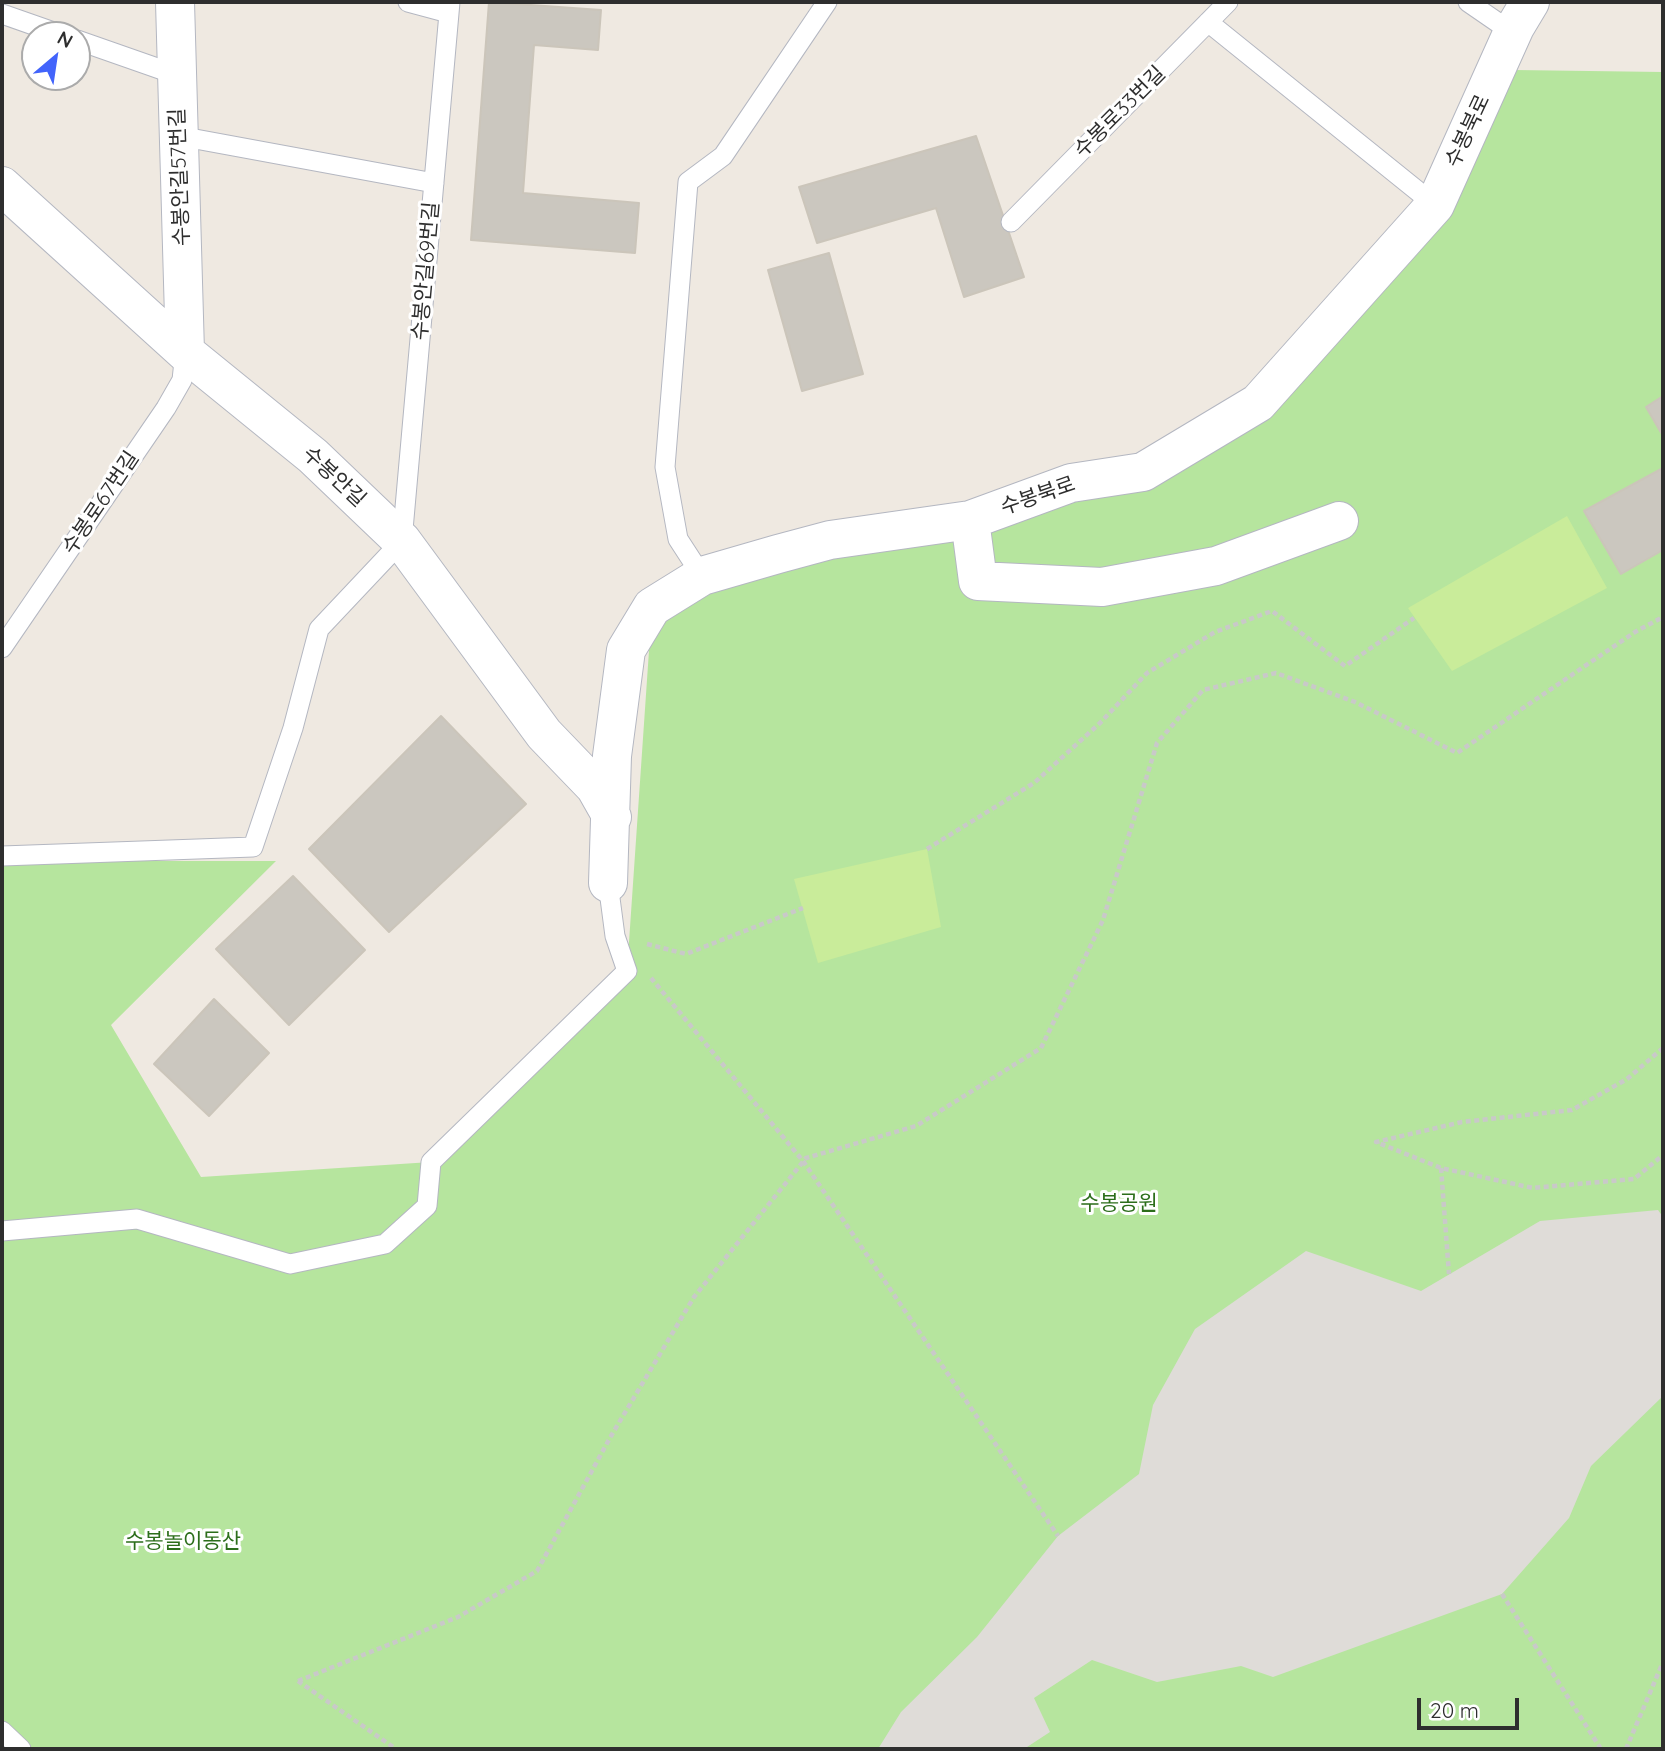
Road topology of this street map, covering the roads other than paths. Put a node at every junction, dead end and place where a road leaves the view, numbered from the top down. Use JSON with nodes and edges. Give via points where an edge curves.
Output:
{"nodes":[{"id":1,"x":175,"y":2,"type":"edge"},
{"id":2,"x":408,"y":2,"type":"edge"},
{"id":3,"x":827,"y":2,"type":"edge"},
{"id":4,"x":1228,"y":2,"type":"edge"},
{"id":5,"x":1468,"y":2,"type":"edge"},
{"id":6,"x":450,"y":7,"type":"edge"},
{"id":7,"x":2,"y":14,"type":"edge"},
{"id":8,"x":1522,"y":17,"type":"edge"},
{"id":9,"x":22,"y":21,"type":"edge"},
{"id":10,"x":1208,"y":22,"type":"junction"},
{"id":11,"x":91,"y":45,"type":"edge"},
{"id":12,"x":177,"y":75,"type":"junction"},
{"id":13,"x":179,"y":136,"type":"junction"},
{"id":14,"x":434,"y":183,"type":"junction"},
{"id":15,"x":2,"y":186,"type":"edge"},
{"id":16,"x":1434,"y":205,"type":"junction"},
{"id":17,"x":1011,"y":222,"type":"dead end"},
{"id":18,"x":185,"y":352,"type":"junction"},
{"id":19,"x":970,"y":520,"type":"junction"},
{"id":20,"x":1339,"y":521,"type":"dead end"},
{"id":21,"x":402,"y":541,"type":"junction"},
{"id":22,"x":702,"y":576,"type":"junction"},
{"id":23,"x":2,"y":648,"type":"edge"},
{"id":24,"x":611,"y":817,"type":"junction"},
{"id":25,"x":2,"y":856,"type":"edge"},
{"id":26,"x":608,"y":883,"type":"joint"},
{"id":27,"x":2,"y":1231,"type":"edge"},
{"id":28,"x":2,"y":1731,"type":"edge"},
{"id":29,"x":21,"y":1749,"type":"edge"}],
"edges":[{"from":1,"to":12,"type":"street","name":"수봉안길57번길"},
{"from":2,"to":6,"type":"lane"},
{"from":3,"to":22,"type":"lane","via":[[723,156],[688,182],[665,467],[678,539]]},
{"from":4,"to":10,"type":"lane","name":"수봉로33번길"},
{"from":5,"to":8,"type":"lane"},
{"from":6,"to":14,"type":"lane","name":"수봉안길69번길"},
{"from":7,"to":9,"type":"lane"},
{"from":8,"to":16,"type":"street","name":"수봉북로"},
{"from":10,"to":16,"type":"lane"},
{"from":10,"to":17,"type":"lane","name":"수봉로33번길"},
{"from":11,"to":12,"type":"lane"},
{"from":12,"to":13,"type":"street","name":"수봉안길57번길"},
{"from":13,"to":14,"type":"lane"},
{"from":13,"to":18,"type":"street","name":"수봉안길57번길"},
{"from":14,"to":21,"type":"lane","name":"수봉안길69번길"},
{"from":15,"to":18,"type":"street","name":"수봉안길"},
{"from":16,"to":19,"type":"street","name":"수봉북로","via":[[1258,403],[1143,472],[1071,483]]},
{"from":18,"to":21,"type":"street","name":"수봉안길","via":[[313,456]]},
{"from":18,"to":23,"type":"lane","name":"수봉로67번길","via":[[182,380],[166,408]]},
{"from":19,"to":20,"type":"street","via":[[978,581],[1102,587],[1216,566]]},
{"from":19,"to":22,"type":"street","name":"수봉북로","via":[[830,540]]},
{"from":21,"to":24,"type":"street","name":"수봉안길","via":[[544,734],[595,787]]},
{"from":21,"to":25,"type":"lane","via":[[319,629],[293,728],[253,847]]},
{"from":22,"to":24,"type":"street","name":"수봉북로","via":[[652,607],[626,650],[612,756]]},
{"from":24,"to":26,"type":"street","name":"수봉북로"},
{"from":26,"to":27,"type":"lane","via":[[615,936],[627,971],[430,1162],[427,1206],[386,1244],[290,1264],[137,1219]]},
{"from":28,"to":29,"type":"lane"}]}
